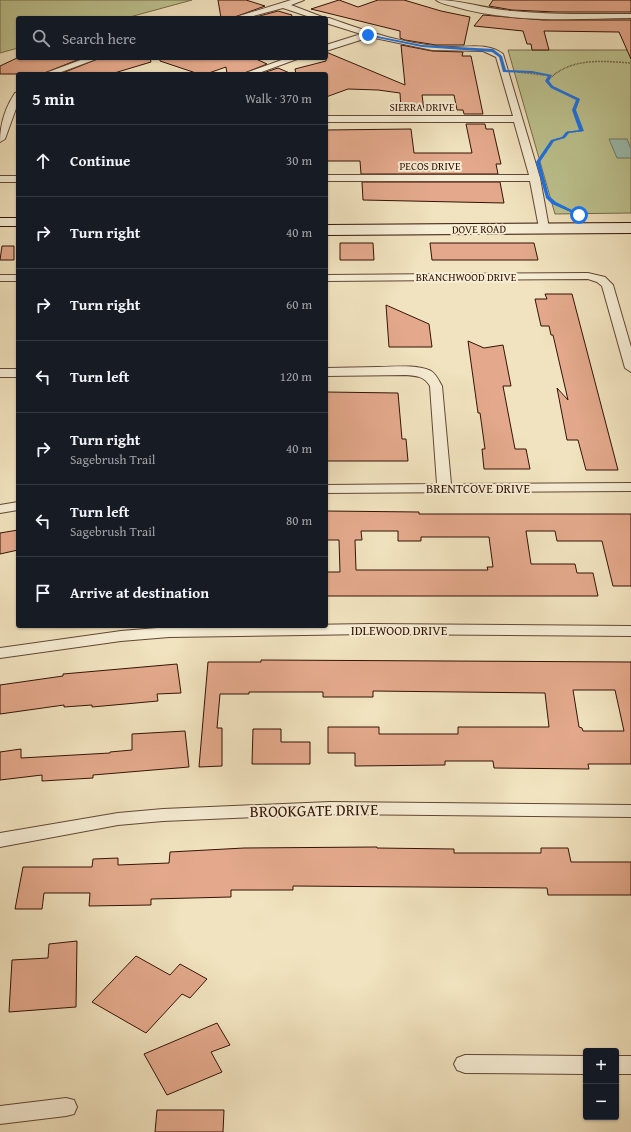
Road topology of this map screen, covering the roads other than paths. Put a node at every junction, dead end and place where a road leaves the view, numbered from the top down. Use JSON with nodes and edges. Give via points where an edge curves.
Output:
{"nodes":[{"id":1,"x":300,"y":0,"type":"edge"},
{"id":2,"x":440,"y":0,"type":"edge"},
{"id":3,"x":283,"y":5,"type":"junction"},
{"id":4,"x":244,"y":16,"type":"edge"},
{"id":5,"x":315,"y":16,"type":"edge"},
{"id":6,"x":631,"y":16,"type":"edge"},
{"id":7,"x":328,"y":21,"type":"edge"},
{"id":8,"x":368,"y":35,"type":"junction"},
{"id":9,"x":328,"y":47,"type":"edge"},
{"id":10,"x":89,"y":60,"type":"edge"},
{"id":11,"x":290,"y":60,"type":"edge"},
{"id":12,"x":53,"y":72,"type":"edge"},
{"id":13,"x":253,"y":72,"type":"edge"},
{"id":14,"x":16,"y":99,"type":"edge"},
{"id":15,"x":350,"y":108,"type":"dead end"},
{"id":16,"x":328,"y":119,"type":"edge"},
{"id":17,"x":352,"y":119,"type":"junction"},
{"id":18,"x":518,"y":119,"type":"junction"},
{"id":19,"x":4,"y":120,"type":"edge"},
{"id":20,"x":16,"y":120,"type":"edge"},
{"id":21,"x":0,"y":139,"type":"edge"},
{"id":22,"x":328,"y":178,"type":"edge"},
{"id":23,"x":535,"y":178,"type":"junction"},
{"id":24,"x":0,"y":179,"type":"edge"},
{"id":25,"x":16,"y":179,"type":"edge"},
{"id":26,"x":631,"y":218,"type":"edge"},
{"id":27,"x":328,"y":220,"type":"edge"},
{"id":28,"x":0,"y":222,"type":"edge"},
{"id":29,"x":16,"y":222,"type":"edge"},
{"id":30,"x":543,"y":223,"type":"junction"},
{"id":31,"x":631,"y":228,"type":"edge"},
{"id":32,"x":328,"y":230,"type":"edge"},
{"id":33,"x":0,"y":232,"type":"edge"},
{"id":34,"x":16,"y":232,"type":"edge"},
{"id":35,"x":0,"y":278,"type":"edge"},
{"id":36,"x":16,"y":278,"type":"edge"},
{"id":37,"x":328,"y":278,"type":"edge"},
{"id":38,"x":631,"y":368,"type":"edge"},
{"id":39,"x":328,"y":372,"type":"edge"},
{"id":40,"x":16,"y":373,"type":"edge"},
{"id":41,"x":0,"y":374,"type":"edge"},
{"id":42,"x":631,"y":487,"type":"edge"},
{"id":43,"x":444,"y":488,"type":"junction"},
{"id":44,"x":328,"y":489,"type":"edge"},
{"id":45,"x":16,"y":506,"type":"edge"},
{"id":46,"x":0,"y":509,"type":"edge"},
{"id":47,"x":631,"y":631,"type":"edge"},
{"id":48,"x":0,"y":652,"type":"edge"},
{"id":49,"x":631,"y":811,"type":"edge"},
{"id":50,"x":0,"y":840,"type":"edge"},
{"id":51,"x":465,"y":1064,"type":"dead end"},
{"id":52,"x":583,"y":1065,"type":"edge"},
{"id":53,"x":619,"y":1065,"type":"edge"},
{"id":54,"x":631,"y":1065,"type":"edge"},
{"id":55,"x":66,"y":1107,"type":"dead end"},
{"id":56,"x":0,"y":1115,"type":"edge"}],
"edges":[{"from":1,"to":3,"type":"street"},
{"from":2,"to":6,"type":"street","via":[[499,13]]},
{"from":3,"to":4,"type":"street"},
{"from":3,"to":5,"type":"street"},
{"from":7,"to":8,"type":"street"},
{"from":8,"to":9,"type":"street"},
{"from":8,"to":18,"type":"street","via":[[422,46],[493,50],[500,56]]},
{"from":10,"to":12,"type":"street"},
{"from":11,"to":13,"type":"street"},
{"from":14,"to":19,"type":"street"},
{"from":15,"to":17,"type":"street"},
{"from":16,"to":17,"type":"street","name":"SIERRA DRIVE"},
{"from":17,"to":18,"type":"street","name":"SIERRA DRIVE"},
{"from":18,"to":23,"type":"street"},
{"from":19,"to":20,"type":"street"},
{"from":19,"to":21,"type":"street"},
{"from":22,"to":23,"type":"street","name":"PECOS DRIVE"},
{"from":23,"to":30,"type":"street"},
{"from":24,"to":25,"type":"street"},
{"from":26,"to":30,"type":"main road","name":"DOVE ROAD"},
{"from":27,"to":30,"type":"main road","name":"DOVE ROAD"},
{"from":28,"to":29,"type":"main road"},
{"from":30,"to":31,"type":"main road","name":"DOVE ROAD"},
{"from":30,"to":32,"type":"main road","name":"DOVE ROAD"},
{"from":33,"to":34,"type":"main road"},
{"from":35,"to":36,"type":"street"},
{"from":37,"to":38,"type":"street","name":"BRANCHWOOD DRIVE","via":[[588,276],[601,279],[605,282]]},
{"from":39,"to":43,"type":"street","via":[[420,372],[432,379],[436,386]]},
{"from":40,"to":41,"type":"street"},
{"from":42,"to":43,"type":"street","name":"BRENTCOVE DRIVE"},
{"from":43,"to":44,"type":"street","name":"BRENTCOVE DRIVE"},
{"from":45,"to":46,"type":"street"},
{"from":47,"to":48,"type":"street","name":"IDLEWOOD DRIVE","via":[[370,629],[169,632]]},
{"from":49,"to":50,"type":"street","name":"BROOKGATE DRIVE","via":[[330,808],[171,815],[118,819]]},
{"from":51,"to":52,"type":"street"},
{"from":53,"to":54,"type":"street"},
{"from":55,"to":56,"type":"street"}]}
